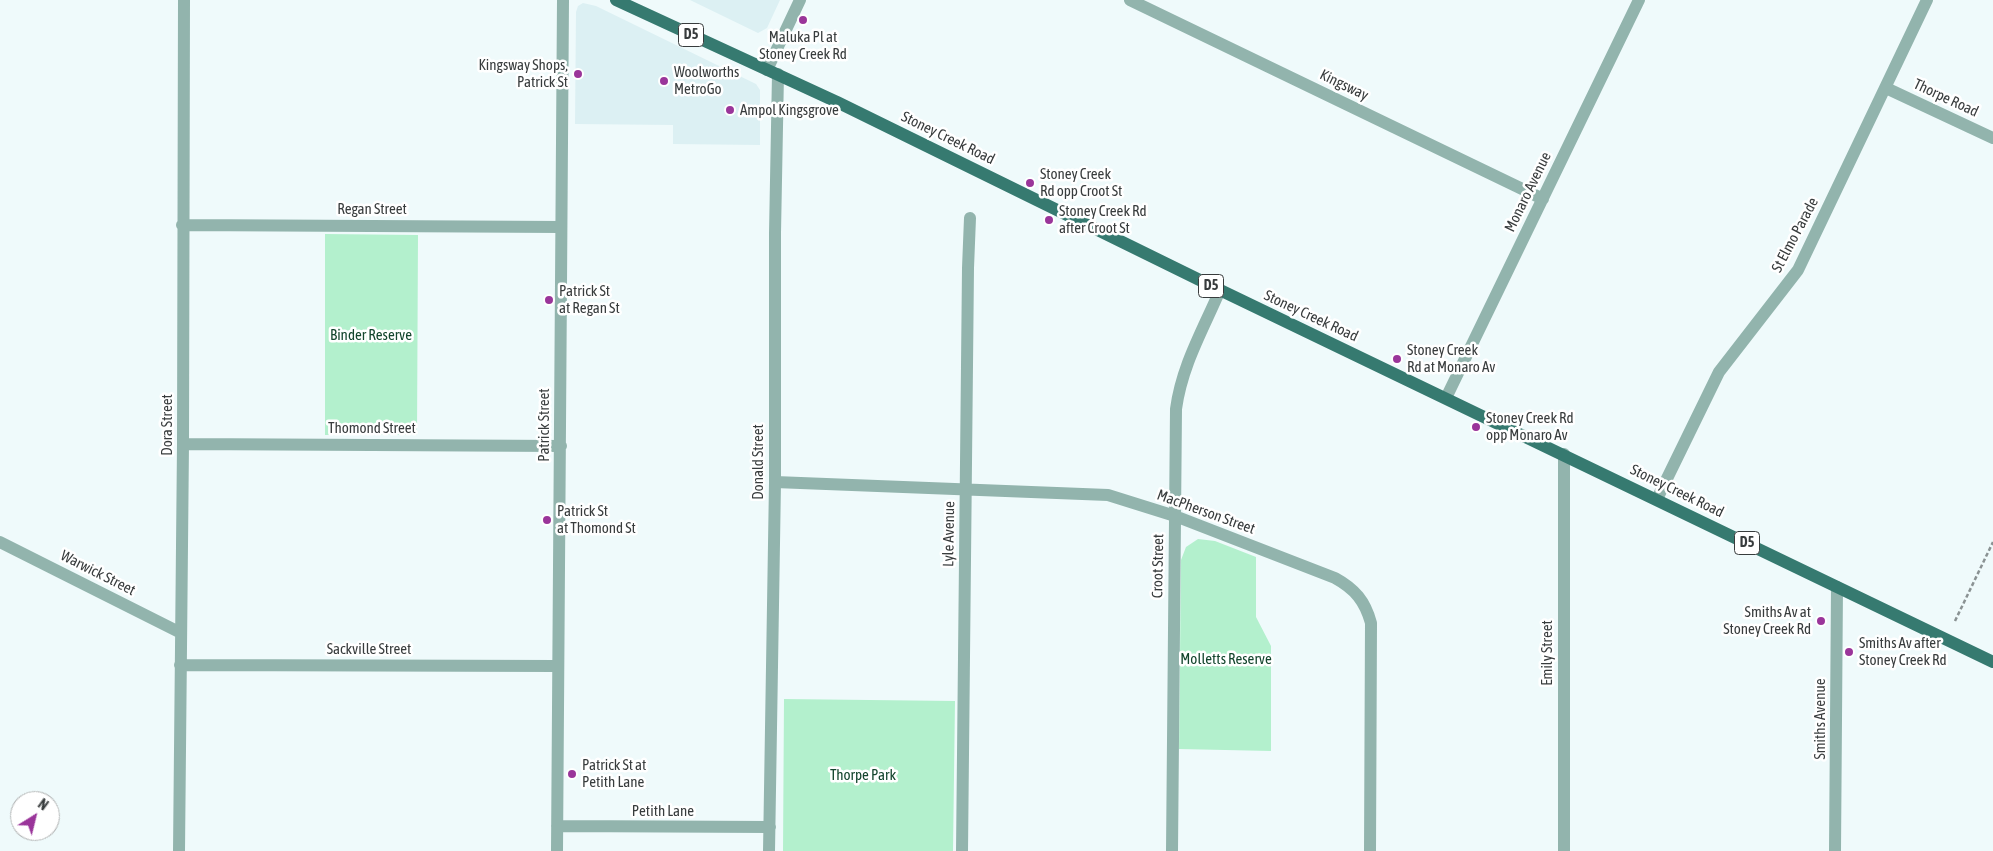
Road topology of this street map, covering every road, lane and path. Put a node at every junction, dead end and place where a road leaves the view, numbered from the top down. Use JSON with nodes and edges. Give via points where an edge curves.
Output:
{"nodes":[{"id":1,"x":184,"y":0,"type":"edge"},
{"id":2,"x":563,"y":0,"type":"edge"},
{"id":3,"x":616,"y":0,"type":"edge"},
{"id":4,"x":800,"y":0,"type":"edge"},
{"id":5,"x":1130,"y":0,"type":"edge"},
{"id":6,"x":1928,"y":0,"type":"edge"},
{"id":7,"x":1636,"y":1,"type":"edge"},
{"id":8,"x":773,"y":72,"type":"junction"},
{"id":9,"x":1886,"y":88,"type":"junction"},
{"id":10,"x":1993,"y":138,"type":"edge"},
{"id":11,"x":1543,"y":199,"type":"junction"},
{"id":12,"x":970,"y":218,"type":"dead end"},
{"id":13,"x":182,"y":225,"type":"junction"},
{"id":14,"x":561,"y":227,"type":"junction"},
{"id":15,"x":1220,"y":290,"type":"junction"},
{"id":16,"x":1446,"y":398,"type":"junction"},
{"id":17,"x":183,"y":444,"type":"junction"},
{"id":18,"x":561,"y":446,"type":"junction"},
{"id":19,"x":1564,"y":454,"type":"junction"},
{"id":20,"x":775,"y":482,"type":"junction"},
{"id":21,"x":966,"y":490,"type":"junction"},
{"id":22,"x":1657,"y":499,"type":"junction"},
{"id":23,"x":1175,"y":516,"type":"junction"},
{"id":24,"x":0,"y":542,"type":"edge"},
{"id":25,"x":1993,"y":542,"type":"edge"},
{"id":26,"x":1837,"y":587,"type":"junction"},
{"id":27,"x":1955,"y":621,"type":"dead end"},
{"id":28,"x":181,"y":633,"type":"junction"},
{"id":29,"x":1993,"y":662,"type":"edge"},
{"id":30,"x":180,"y":665,"type":"junction"},
{"id":31,"x":557,"y":666,"type":"junction"},
{"id":32,"x":557,"y":826,"type":"junction"},
{"id":33,"x":770,"y":827,"type":"junction"},
{"id":34,"x":179,"y":851,"type":"edge"},
{"id":35,"x":557,"y":851,"type":"edge"},
{"id":36,"x":769,"y":851,"type":"edge"},
{"id":37,"x":962,"y":851,"type":"edge"},
{"id":38,"x":1172,"y":851,"type":"edge"},
{"id":39,"x":1370,"y":851,"type":"edge"},
{"id":40,"x":1564,"y":851,"type":"edge"},
{"id":41,"x":1835,"y":851,"type":"edge"}],
"edges":[{"from":1,"to":13,"type":"street","name":"Dora Street"},
{"from":2,"to":14,"type":"street","name":"Patrick Street"},
{"from":3,"to":8,"type":"main road","name":"Stoney Creek Road","number":"D5"},
{"from":4,"to":8,"type":"street"},
{"from":5,"to":11,"type":"street","name":"Kingsway"},
{"from":6,"to":9,"type":"street","name":"St Elmo Parade"},
{"from":7,"to":11,"type":"street","name":"Monaro Avenue"},
{"from":8,"to":15,"type":"main road","name":"Stoney Creek Road","number":"D5"},
{"from":8,"to":20,"type":"street","name":"Donald Street"},
{"from":9,"to":10,"type":"street","name":"Thorpe Road"},
{"from":9,"to":22,"type":"street","name":"St Elmo Parade","via":[[1798,270],[1719,372]]},
{"from":11,"to":16,"type":"street","name":"Monaro Avenue"},
{"from":12,"to":21,"type":"street","name":"Lyle Avenue"},
{"from":13,"to":14,"type":"street","name":"Regan Street"},
{"from":13,"to":17,"type":"street","name":"Dora Street"},
{"from":14,"to":18,"type":"street","name":"Patrick Street"},
{"from":15,"to":16,"type":"main road","name":"Stoney Creek Road","number":"D5"},
{"from":15,"to":23,"type":"street","name":"Croot Street","via":[[1185,366],[1179,388]]},
{"from":16,"to":19,"type":"main road","name":"Stoney Creek Road","number":"D5"},
{"from":17,"to":18,"type":"street","name":"Thomond Street"},
{"from":17,"to":28,"type":"street","name":"Dora Street"},
{"from":18,"to":31,"type":"street","name":"Patrick Street"},
{"from":19,"to":22,"type":"main road","name":"Stoney Creek Road","number":"D5"},
{"from":19,"to":40,"type":"street","name":"Emily Street"},
{"from":20,"to":21,"type":"street","name":"MacPherson Street"},
{"from":20,"to":33,"type":"street","name":"Donald Street"},
{"from":21,"to":23,"type":"street","name":"MacPherson Street","via":[[1108,495]]},
{"from":21,"to":37,"type":"street","name":"Lyle Avenue"},
{"from":22,"to":26,"type":"main road","name":"Stoney Creek Road","number":"D5"},
{"from":23,"to":38,"type":"street","name":"Croot Street"},
{"from":23,"to":39,"type":"street","name":"MacPherson Street","via":[[1335,578],[1359,596],[1367,608],[1371,623]]},
{"from":24,"to":28,"type":"street","name":"Warwick Street"},
{"from":25,"to":27,"type":"path"},
{"from":26,"to":29,"type":"main road","name":"Stoney Creek Road","number":"D5"},
{"from":26,"to":41,"type":"street","name":"Smiths Avenue"},
{"from":28,"to":30,"type":"street","name":"Dora Street"},
{"from":30,"to":31,"type":"street","name":"Sackville Street"},
{"from":30,"to":34,"type":"street","name":"Dora Street"},
{"from":31,"to":32,"type":"street","name":"Patrick Street"},
{"from":32,"to":33,"type":"street","name":"Petith Lane"},
{"from":32,"to":35,"type":"street","name":"Patrick Street"},
{"from":33,"to":36,"type":"street","name":"Donald Street"}]}
